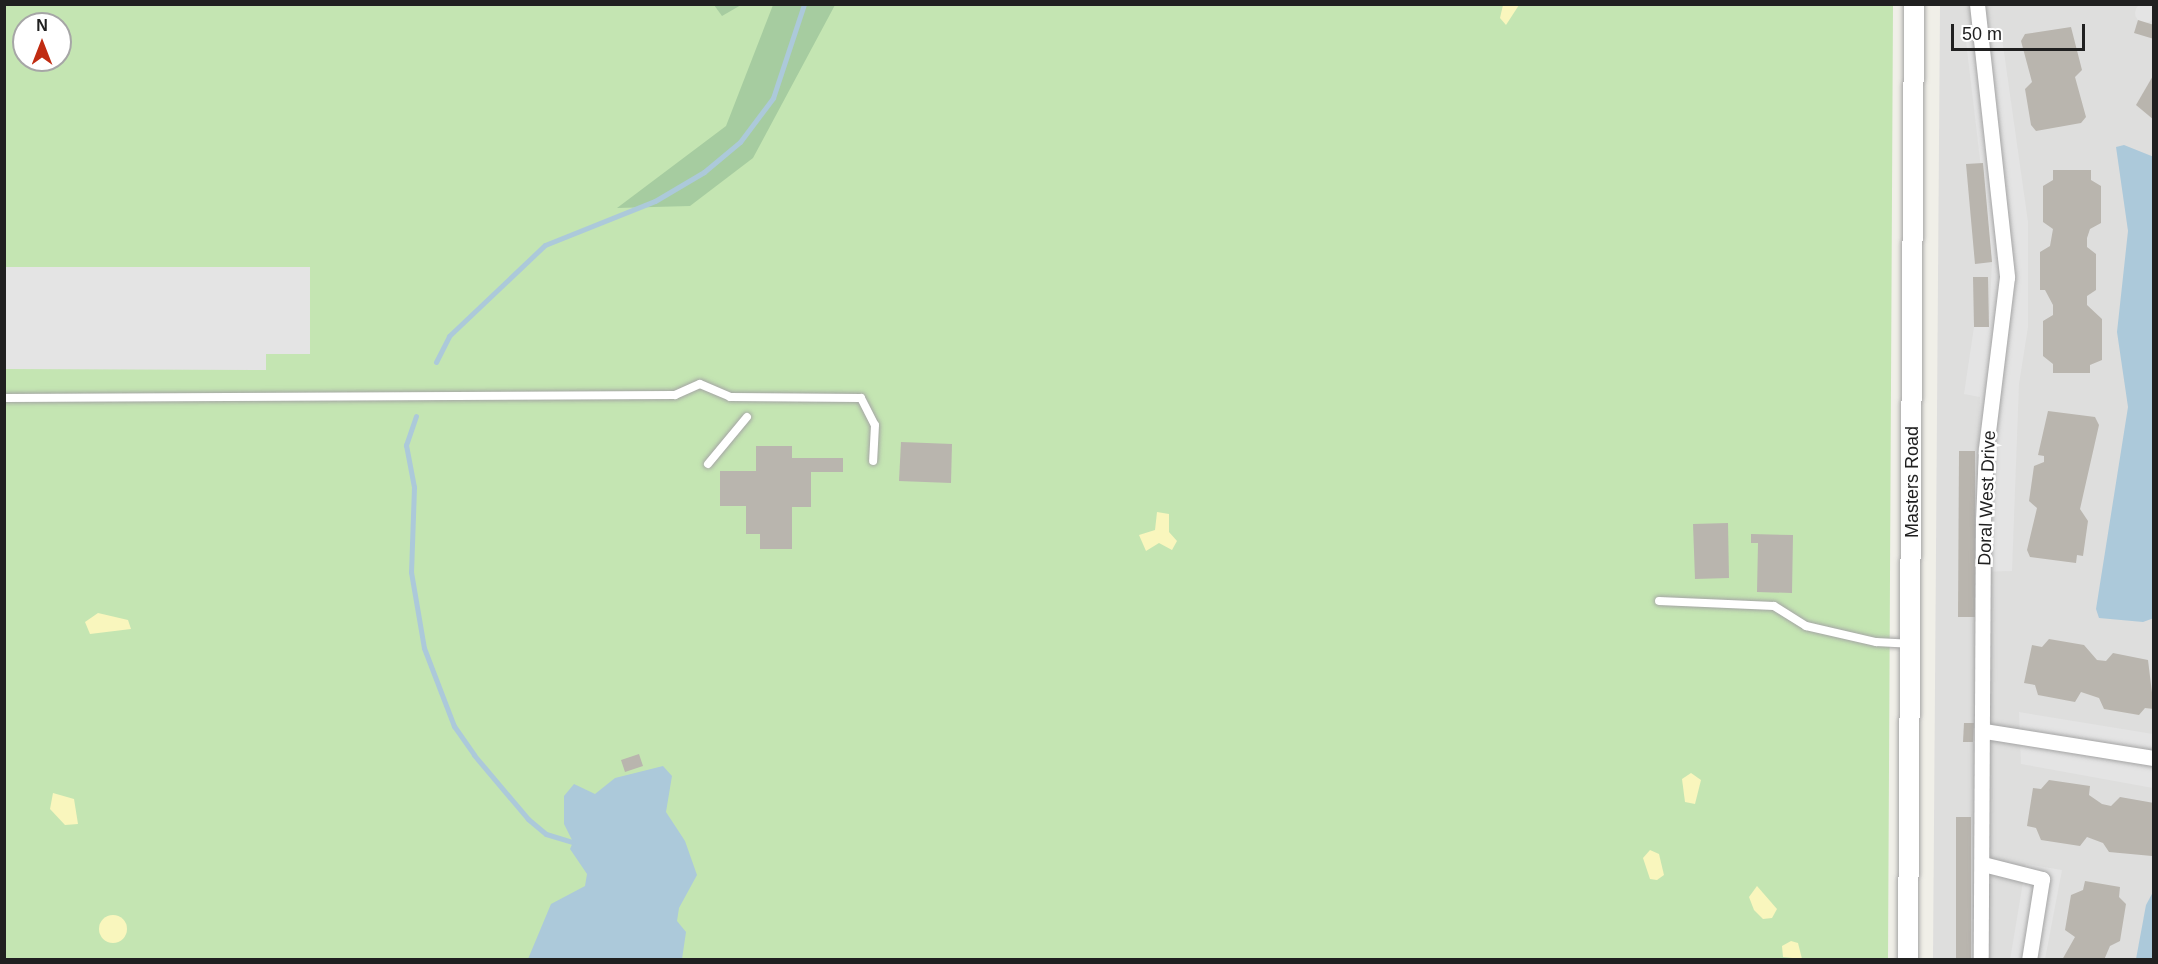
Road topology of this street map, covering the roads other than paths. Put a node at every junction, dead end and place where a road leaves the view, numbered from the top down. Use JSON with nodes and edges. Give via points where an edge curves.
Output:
{"nodes":[{"id":1,"x":1914,"y":4,"type":"edge"},
{"id":2,"x":1977,"y":4,"type":"edge"},
{"id":3,"x":4,"y":398,"type":"edge"},
{"id":4,"x":747,"y":417,"type":"dead end"},
{"id":5,"x":873,"y":461,"type":"dead end"},
{"id":6,"x":708,"y":464,"type":"dead end"},
{"id":7,"x":1659,"y":602,"type":"dead end"},
{"id":8,"x":1910,"y":644,"type":"junction"},
{"id":9,"x":1986,"y":731,"type":"junction"},
{"id":10,"x":2154,"y":758,"type":"edge"},
{"id":11,"x":1983,"y":864,"type":"junction"},
{"id":12,"x":1908,"y":960,"type":"edge"},
{"id":13,"x":1981,"y":960,"type":"edge"},
{"id":14,"x":2029,"y":960,"type":"edge"}],
"edges":[{"from":1,"to":8,"type":"street","name":"Masters Road"},
{"from":2,"to":9,"type":"street","name":"Doral West Drive","via":[[2007,277],[1986,449]]},
{"from":3,"to":5,"type":"lane","via":[[675,395],[700,384],[730,397],[861,398],[874,424]]},
{"from":4,"to":6,"type":"lane"},
{"from":7,"to":8,"type":"lane","via":[[1774,606],[1806,626],[1876,642]]},
{"from":8,"to":12,"type":"street","name":"Masters Road"},
{"from":9,"to":10,"type":"street"},
{"from":9,"to":11,"type":"street","name":"Doral West Drive"},
{"from":11,"to":13,"type":"street","name":"Doral West Drive"},
{"from":11,"to":14,"type":"street","via":[[2042,879]]}]}
